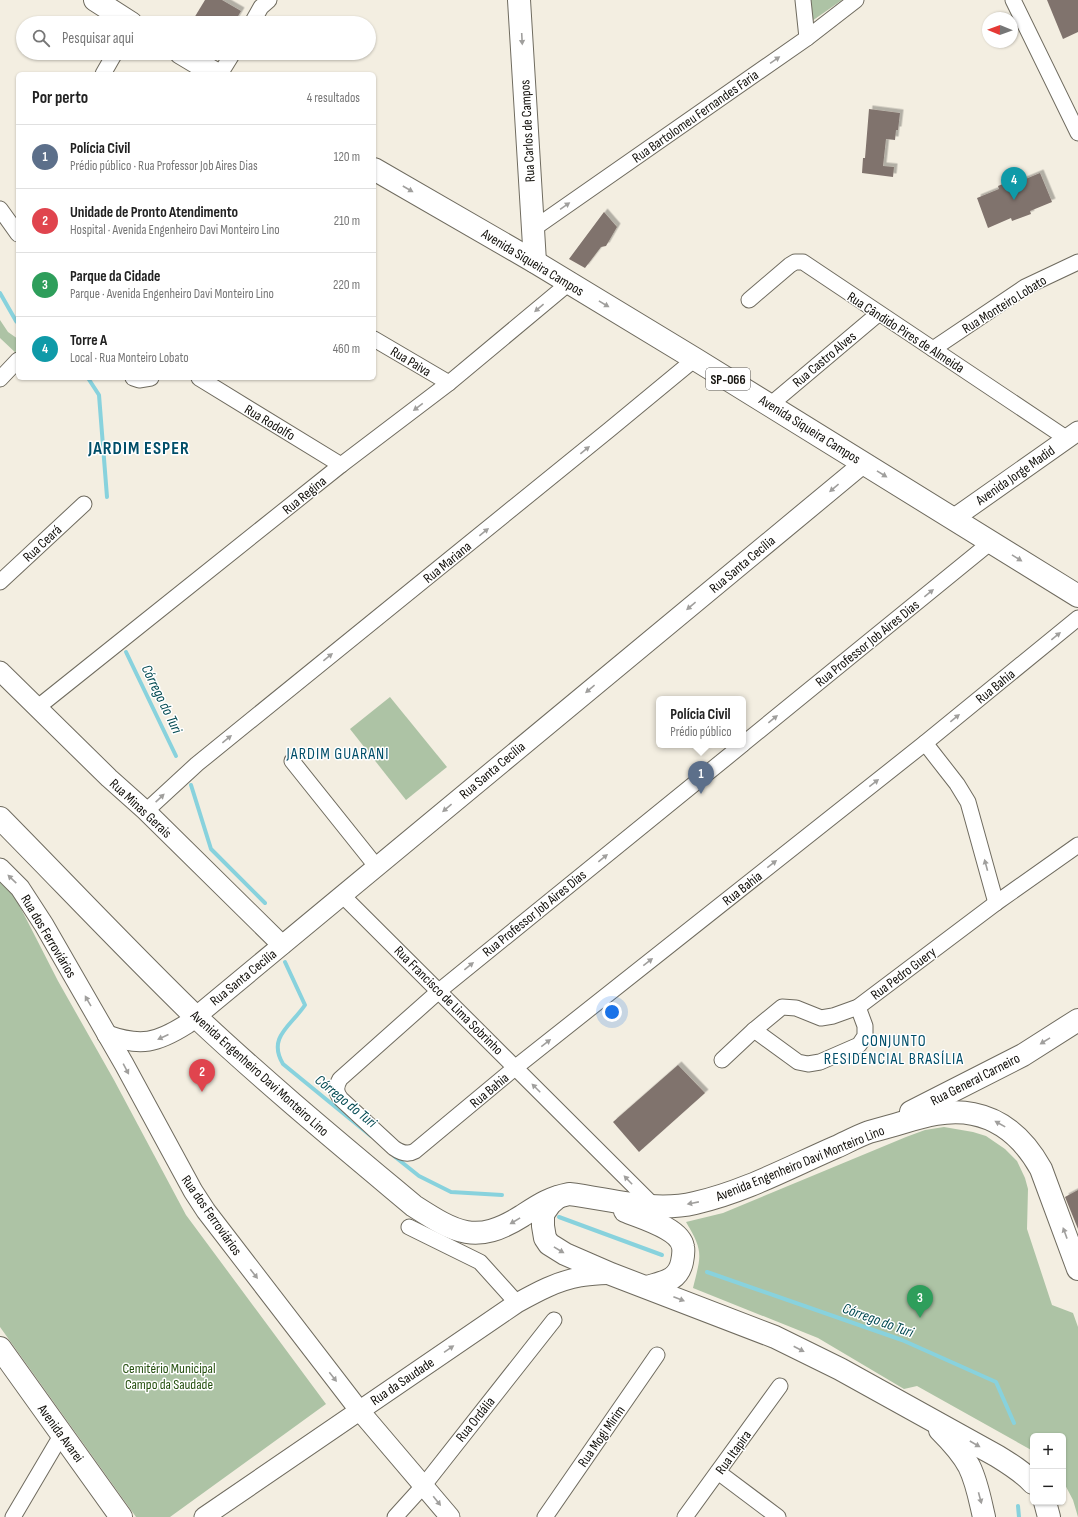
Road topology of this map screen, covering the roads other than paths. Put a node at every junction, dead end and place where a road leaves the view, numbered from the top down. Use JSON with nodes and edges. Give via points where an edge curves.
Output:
{"nodes":[{"id":1,"x":95,"y":0,"type":"edge"},
{"id":2,"x":269,"y":0,"type":"edge"},
{"id":3,"x":519,"y":0,"type":"edge"},
{"id":4,"x":803,"y":0,"type":"edge"},
{"id":5,"x":856,"y":0,"type":"edge"},
{"id":6,"x":1013,"y":0,"type":"edge"},
{"id":7,"x":120,"y":16,"type":"edge"},
{"id":8,"x":256,"y":16,"type":"edge"},
{"id":9,"x":807,"y":38,"type":"junction"},
{"id":10,"x":111,"y":60,"type":"edge"},
{"id":11,"x":193,"y":60,"type":"edge"},
{"id":12,"x":229,"y":60,"type":"edge"},
{"id":13,"x":104,"y":72,"type":"edge"},
{"id":14,"x":213,"y":72,"type":"edge"},
{"id":15,"x":221,"y":72,"type":"edge"},
{"id":16,"x":1073,"y":111,"type":"edge"},
{"id":17,"x":1078,"y":133,"type":"edge"},
{"id":18,"x":376,"y":170,"type":"edge"},
{"id":19,"x":0,"y":209,"type":"edge"},
{"id":20,"x":533,"y":228,"type":"junction"},
{"id":21,"x":16,"y":231,"type":"edge"},
{"id":22,"x":535,"y":262,"type":"junction"},
{"id":23,"x":1078,"y":262,"type":"edge"},
{"id":24,"x":569,"y":283,"type":"junction"},
{"id":25,"x":749,"y":300,"type":"dead end"},
{"id":26,"x":878,"y":314,"type":"junction"},
{"id":27,"x":376,"y":339,"type":"edge"},
{"id":28,"x":933,"y":349,"type":"junction"},
{"id":29,"x":695,"y":359,"type":"junction"},
{"id":30,"x":16,"y":362,"type":"edge"},
{"id":31,"x":0,"y":379,"type":"edge"},
{"id":32,"x":201,"y":380,"type":"edge"},
{"id":33,"x":449,"y":383,"type":"junction"},
{"id":34,"x":770,"y":405,"type":"junction"},
{"id":35,"x":1072,"y":435,"type":"edge"},
{"id":36,"x":864,"y":463,"type":"junction"},
{"id":37,"x":341,"y":465,"type":"junction"},
{"id":38,"x":84,"y":504,"type":"dead end"},
{"id":39,"x":953,"y":519,"type":"junction"},
{"id":40,"x":991,"y":542,"type":"junction"},
{"id":41,"x":0,"y":582,"type":"edge"},
{"id":42,"x":1078,"y":596,"type":"edge"},
{"id":43,"x":1078,"y":618,"type":"edge"},
{"id":44,"x":0,"y":671,"type":"edge"},
{"id":45,"x":38,"y":708,"type":"junction"},
{"id":46,"x":746,"y":741,"type":"edge"},
{"id":47,"x":925,"y":743,"type":"junction"},
{"id":48,"x":737,"y":748,"type":"edge"},
{"id":49,"x":292,"y":761,"type":"dead end"},
{"id":50,"x":146,"y":811,"type":"junction"},
{"id":51,"x":0,"y":818,"type":"edge"},
{"id":52,"x":1078,"y":845,"type":"edge"},
{"id":53,"x":376,"y":866,"type":"junction"},
{"id":54,"x":0,"y":868,"type":"edge"},
{"id":55,"x":343,"y":896,"type":"junction"},
{"id":56,"x":996,"y":903,"type":"junction"},
{"id":57,"x":282,"y":945,"type":"junction"},
{"id":58,"x":439,"y":991,"type":"junction"},
{"id":59,"x":858,"y":1007,"type":"junction"},
{"id":60,"x":196,"y":1016,"type":"junction"},
{"id":61,"x":1078,"y":1020,"type":"edge"},
{"id":62,"x":754,"y":1030,"type":"junction"},
{"id":63,"x":107,"y":1035,"type":"junction"},
{"id":64,"x":722,"y":1060,"type":"dead end"},
{"id":65,"x":516,"y":1067,"type":"junction"},
{"id":66,"x":869,"y":1132,"type":"junction"},
{"id":67,"x":404,"y":1153,"type":"joint"},
{"id":68,"x":559,"y":1196,"type":"junction"},
{"id":69,"x":596,"y":1199,"type":"junction"},
{"id":70,"x":656,"y":1208,"type":"junction"},
{"id":71,"x":409,"y":1227,"type":"dead end"},
{"id":72,"x":1076,"y":1259,"type":"edge"},
{"id":73,"x":611,"y":1274,"type":"junction"},
{"id":74,"x":647,"y":1286,"type":"junction"},
{"id":75,"x":517,"y":1303,"type":"junction"},
{"id":76,"x":554,"y":1320,"type":"dead end"},
{"id":77,"x":0,"y":1348,"type":"edge"},
{"id":78,"x":657,"y":1355,"type":"dead end"},
{"id":79,"x":780,"y":1386,"type":"dead end"},
{"id":80,"x":359,"y":1410,"type":"junction"},
{"id":81,"x":930,"y":1418,"type":"junction"},
{"id":82,"x":62,"y":1434,"type":"junction"},
{"id":83,"x":718,"y":1472,"type":"junction"},
{"id":84,"x":1030,"y":1479,"type":"edge"},
{"id":85,"x":424,"y":1485,"type":"junction"},
{"id":86,"x":1046,"y":1505,"type":"edge"},
{"id":87,"x":13,"y":1517,"type":"edge"},
{"id":88,"x":121,"y":1517,"type":"edge"},
{"id":89,"x":204,"y":1517,"type":"edge"},
{"id":90,"x":395,"y":1517,"type":"edge"},
{"id":91,"x":450,"y":1517,"type":"edge"},
{"id":92,"x":545,"y":1517,"type":"edge"},
{"id":93,"x":685,"y":1517,"type":"edge"},
{"id":94,"x":778,"y":1517,"type":"edge"},
{"id":95,"x":984,"y":1517,"type":"edge"},
{"id":96,"x":1049,"y":1517,"type":"edge"}],
"edges":[{"from":1,"to":7,"type":"main road"},
{"from":2,"to":8,"type":"street"},
{"from":3,"to":20,"type":"main road","name":"Rua Carlos de Campos","one_way":true},
{"from":4,"to":9,"type":"street"},
{"from":5,"to":9,"type":"street","name":"Rua Bartolomeu Fernandes Faria"},
{"from":6,"to":16,"type":"street"},
{"from":20,"to":9,"type":"street","name":"Rua Bartolomeu Fernandes Faria","one_way":true},
{"from":10,"to":13,"type":"street"},
{"from":11,"to":14,"type":"main road"},
{"from":12,"to":15,"type":"street"},
{"from":16,"to":17,"type":"street"},
{"from":18,"to":22,"type":"main road","name":"Avenida Siqueira Campos","number":"SP-066","one_way":true},
{"from":19,"to":21,"type":"street"},
{"from":20,"to":22,"type":"main road","name":"Rua Carlos de Campos"},
{"from":22,"to":24,"type":"main road","name":"Avenida Siqueira Campos","number":"SP-066"},
{"from":23,"to":28,"type":"street","name":"Rua Monteiro Lobato","via":[[1025,287]]},
{"from":24,"to":29,"type":"main road","name":"Avenida Siqueira Campos","number":"SP-066","one_way":true},
{"from":24,"to":33,"type":"street","name":"Rua Regina","one_way":true},
{"from":25,"to":26,"type":"street","name":"Rua Cândido Pires de Almeida","via":[[790,265],[803,262]]},
{"from":26,"to":28,"type":"street","name":"Rua Cândido Pires de Almeida"},
{"from":26,"to":34,"type":"street","name":"Rua Castro Alves"},
{"from":27,"to":33,"type":"street","name":"Rua Paiva"},
{"from":28,"to":35,"type":"street","name":"Rua Cândido Pires de Almeida"},
{"from":29,"to":34,"type":"main road","name":"Avenida Siqueira Campos","number":"SP-066"},
{"from":50,"to":29,"type":"street","name":"Rua Mariana","one_way":true,"via":[[197,764]]},
{"from":30,"to":31,"type":"street"},
{"from":32,"to":37,"type":"street","name":"Rua Rodolfo"},
{"from":33,"to":37,"type":"street","name":"Rua Regina","one_way":true},
{"from":34,"to":36,"type":"main road","name":"Avenida Siqueira Campos","number":"SP-066"},
{"from":35,"to":39,"type":"street","name":"Avenida Jorge Madid"},
{"from":36,"to":39,"type":"main road","name":"Avenida Siqueira Campos","number":"SP-066","one_way":true},
{"from":36,"to":53,"type":"street","name":"Rua Santa Cecília","one_way":true},
{"from":37,"to":45,"type":"street","name":"Rua Regina"},
{"from":38,"to":41,"type":"street","name":"Rua Ceará"},
{"from":39,"to":40,"type":"main road","name":"Avenida Siqueira Campos","number":"SP-066"},
{"from":40,"to":42,"type":"main road","name":"Avenida Siqueira Campos","number":"SP-066","one_way":true},
{"from":46,"to":40,"type":"street","name":"Rua Professor Job Aires Dias","one_way":true},
{"from":47,"to":43,"type":"street","name":"Rua Bahia","one_way":true},
{"from":44,"to":45,"type":"street","name":"Rua Minas Gerais"},
{"from":45,"to":50,"type":"street","name":"Rua Minas Gerais"},
{"from":56,"to":47,"type":"street","one_way":true,"via":[[968,802],[958,784]]},
{"from":65,"to":47,"type":"street","name":"Rua Bahia","one_way":true},
{"from":58,"to":48,"type":"street","name":"Rua Professor Job Aires Dias","one_way":true},
{"from":49,"to":53,"type":"street"},
{"from":50,"to":57,"type":"street","name":"Rua Minas Gerais"},
{"from":51,"to":60,"type":"main road","name":"Avenida Engenheiro Davi Monteiro Lino"},
{"from":52,"to":56,"type":"street","name":"Rua Pedro Guery"},
{"from":53,"to":55,"type":"street","name":"Rua Santa Cecília"},
{"from":63,"to":54,"type":"street","name":"Rua dos Ferroviários","one_way":true,"via":[[44,925],[20,888]]},
{"from":55,"to":57,"type":"street","name":"Rua Santa Cecília"},
{"from":55,"to":58,"type":"street","name":"Rua Francisco de Lima Sobrinho"},
{"from":56,"to":59,"type":"street","name":"Rua Pedro Guery"},
{"from":57,"to":60,"type":"street","name":"Rua Santa Cecília"},
{"from":58,"to":65,"type":"street","name":"Rua Francisco de Lima Sobrinho"},
{"from":58,"to":67,"type":"street","name":"Rua Professor Job Aires Dias","via":[[340,1079],[336,1090],[337,1095],[346,1104],[394,1148]]},
{"from":59,"to":62,"type":"street","name":"Rua Pedro Guery","via":[[821,1018],[796,1008],[782,1007]]},
{"from":59,"to":62,"type":"street","via":[[865,1026],[865,1036],[859,1045],[820,1062],[798,1062]]},
{"from":60,"to":63,"type":"street","name":"Rua Santa Cecília","one_way":true,"via":[[158,1040],[133,1042]]},
{"from":68,"to":60,"type":"main road","name":"Avenida Engenheiro Davi Monteiro Lino","one_way":true,"via":[[541,1203],[504,1227],[494,1230],[470,1233],[446,1225],[408,1201],[313,1121]]},
{"from":61,"to":66,"type":"main road","name":"Rua General Carneiro","one_way":true,"via":[[1023,1055]]},
{"from":62,"to":64,"type":"street","name":"Rua Pedro Guery"},
{"from":63,"to":80,"type":"street","name":"Rua dos Ferroviários","one_way":true,"via":[[206,1211]]},
{"from":65,"to":67,"type":"street","name":"Rua Bahia","via":[[415,1151]]},
{"from":70,"to":65,"type":"street","name":"Rua Francisco de Lima Sobrinho","one_way":true},
{"from":66,"to":70,"type":"main road","name":"Avenida Engenheiro Davi Monteiro Lino","one_way":true,"via":[[724,1195],[695,1204]]},
{"from":72,"to":66,"type":"main road","name":"Avenida Engenheiro Davi Monteiro Lino","one_way":true,"via":[[1034,1156],[1015,1134],[1001,1125],[972,1114],[947,1112],[922,1116]]},
{"from":68,"to":69,"type":"main road","name":"Avenida Engenheiro Davi Monteiro Lino","via":[[569,1194]]},
{"from":68,"to":73,"type":"main road","one_way":true,"via":[[543,1214],[545,1238],[549,1244],[565,1254]]},
{"from":69,"to":70,"type":"main road","name":"Avenida Engenheiro Davi Monteiro Lino"},
{"from":69,"to":74,"type":"main road","name":"Avenida Engenheiro Davi Monteiro Lino","via":[[667,1228],[680,1239],[683,1247],[680,1270],[666,1281]]},
{"from":71,"to":75,"type":"street","via":[[480,1262]]},
{"from":73,"to":74,"type":"main road"},
{"from":73,"to":75,"type":"street","name":"Rua da Saudade","via":[[580,1277],[558,1283]]},
{"from":74,"to":81,"type":"main road","one_way":true,"via":[[775,1337]]},
{"from":80,"to":75,"type":"street","name":"Rua da Saudade","one_way":true},
{"from":76,"to":85,"type":"street","name":"Rua Ordália"},
{"from":77,"to":82,"type":"main road","name":"Avenida Avarei"},
{"from":78,"to":92,"type":"street","name":"Rua Mogi Mirim"},
{"from":79,"to":83,"type":"street","name":"Rua Itapira"},
{"from":80,"to":85,"type":"street","name":"Rua dos Ferroviários"},
{"from":80,"to":89,"type":"street","name":"Rua da Saudade"},
{"from":81,"to":84,"type":"main road","one_way":true,"via":[[1013,1466]]},
{"from":81,"to":95,"type":"main road","one_way":true,"via":[[969,1467]]},
{"from":82,"to":87,"type":"street"},
{"from":82,"to":88,"type":"main road","name":"Avenida Avarei"},
{"from":83,"to":93,"type":"street","name":"Rua Itapira"},
{"from":83,"to":94,"type":"street"},
{"from":85,"to":90,"type":"street","name":"Rua Ordália"},
{"from":85,"to":91,"type":"street","name":"Rua dos Ferroviários","one_way":true},
{"from":86,"to":96,"type":"main road"}]}
